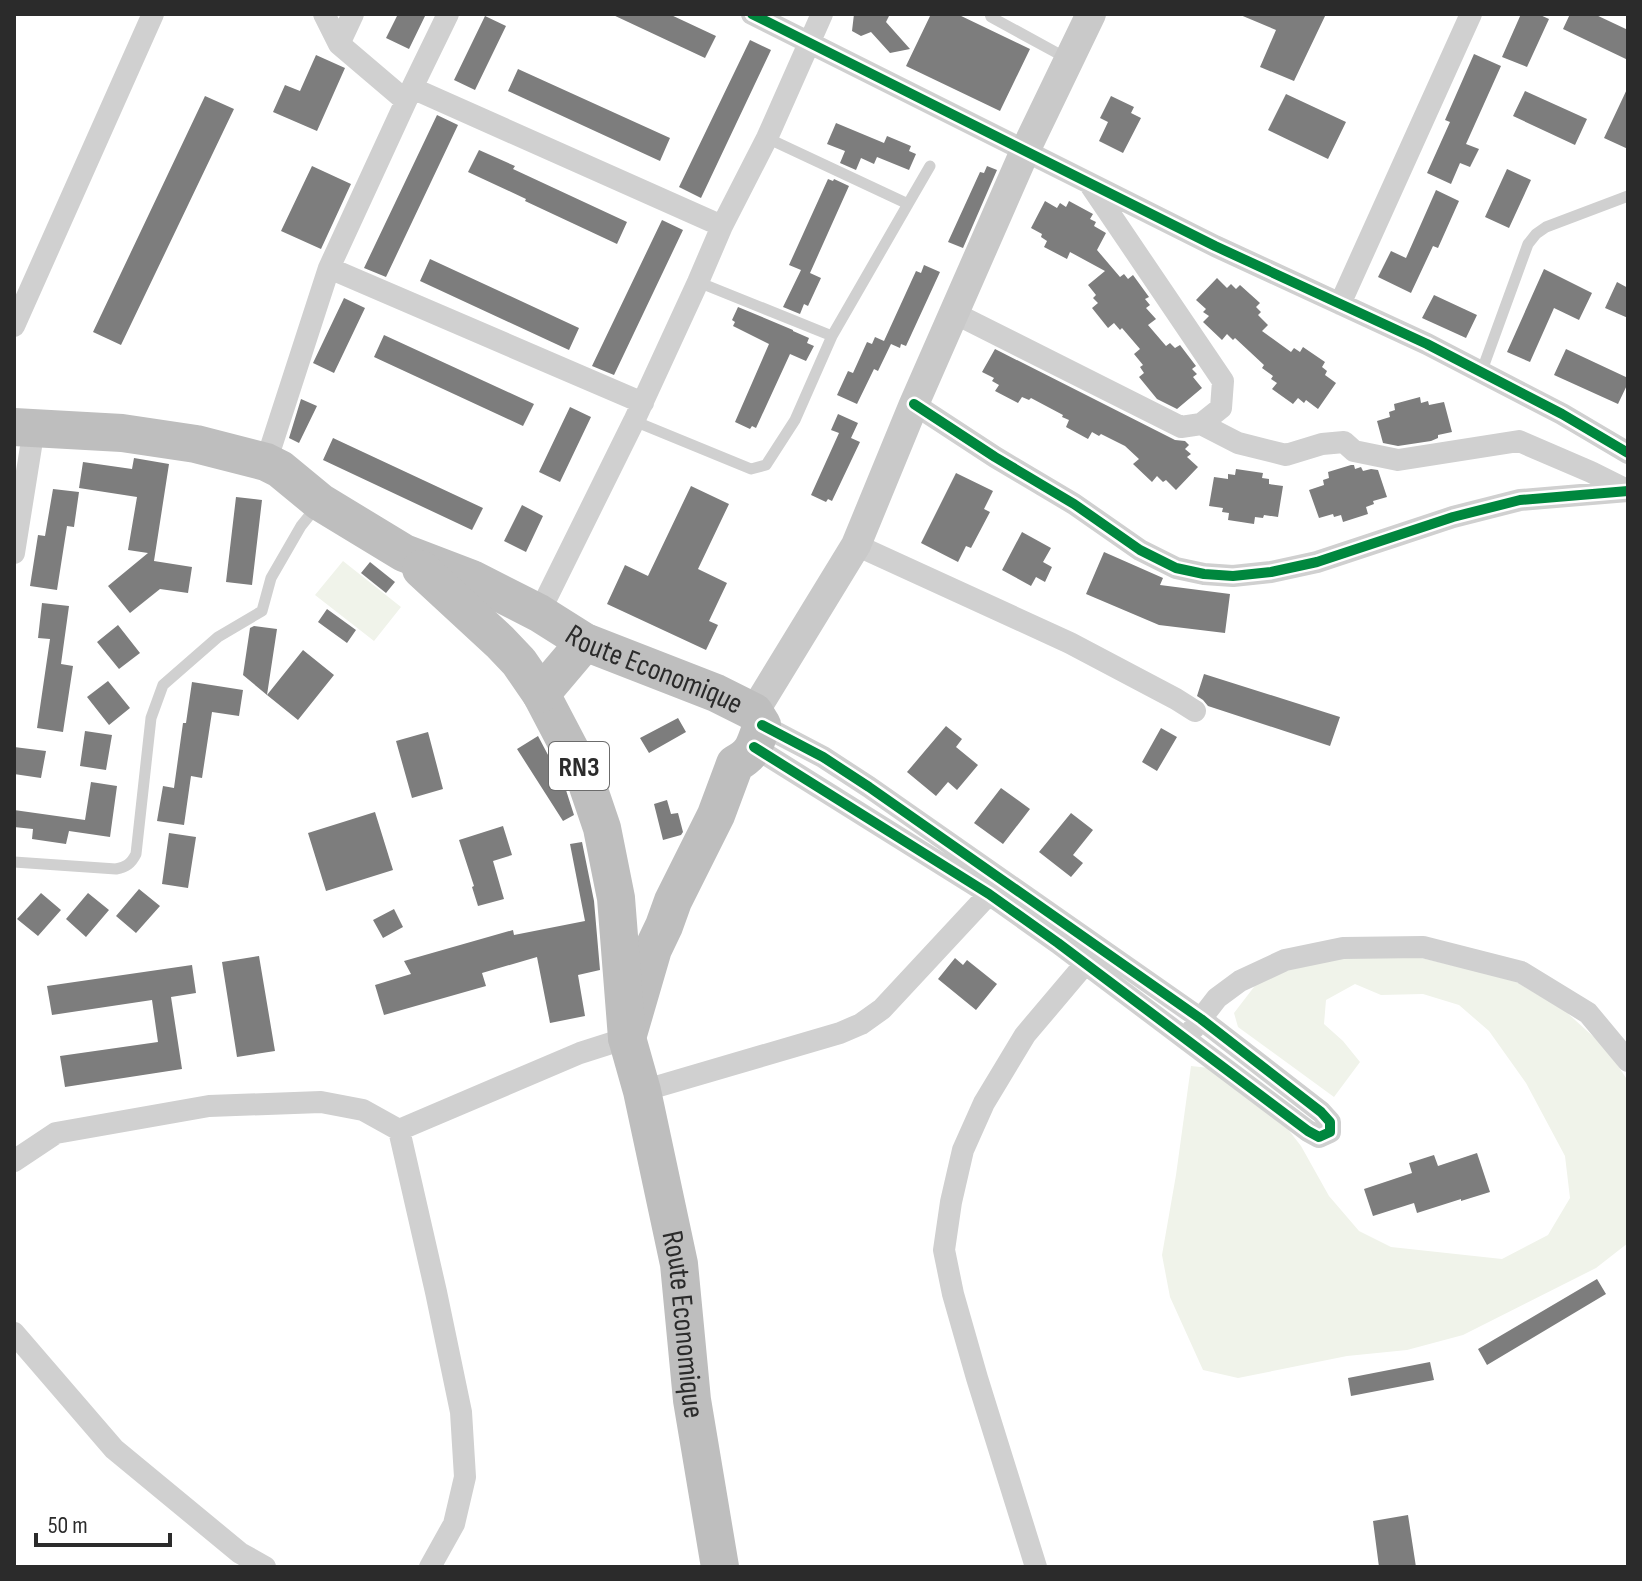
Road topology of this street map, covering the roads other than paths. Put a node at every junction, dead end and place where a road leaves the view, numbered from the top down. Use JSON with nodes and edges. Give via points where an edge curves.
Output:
{"nodes":[{"id":1,"x":153,"y":14,"type":"edge"},
{"id":2,"x":324,"y":14,"type":"edge"},
{"id":3,"x":353,"y":14,"type":"edge"},
{"id":4,"x":448,"y":14,"type":"edge"},
{"id":5,"x":752,"y":14,"type":"edge"},
{"id":6,"x":822,"y":14,"type":"edge"},
{"id":7,"x":990,"y":14,"type":"edge"},
{"id":8,"x":1091,"y":14,"type":"edge"},
{"id":9,"x":1471,"y":14,"type":"edge"},
{"id":10,"x":809,"y":41,"type":"junction"},
{"id":11,"x":339,"y":44,"type":"junction"},
{"id":12,"x":1069,"y":59,"type":"junction"},
{"id":13,"x":409,"y":95,"type":"junction"},
{"id":14,"x":767,"y":138,"type":"junction"},
{"id":15,"x":1025,"y":151,"type":"junction"},
{"id":16,"x":930,"y":166,"type":"dead end"},
{"id":17,"x":1089,"y":182,"type":"junction"},
{"id":18,"x":1628,"y":196,"type":"edge"},
{"id":19,"x":908,"y":204,"type":"junction"},
{"id":20,"x":722,"y":226,"type":"junction"},
{"id":21,"x":329,"y":268,"type":"junction"},
{"id":22,"x":698,"y":282,"type":"junction"},
{"id":23,"x":1340,"y":304,"type":"junction"},
{"id":24,"x":954,"y":313,"type":"junction"},
{"id":25,"x":14,"y":326,"type":"edge"},
{"id":26,"x":832,"y":336,"type":"junction"},
{"id":27,"x":1481,"y":373,"type":"junction"},
{"id":28,"x":914,"y":404,"type":"junction"},
{"id":29,"x":639,"y":412,"type":"junction"},
{"id":30,"x":1201,"y":424,"type":"junction"},
{"id":31,"x":24,"y":428,"type":"edge"},
{"id":32,"x":1628,"y":453,"type":"edge"},
{"id":33,"x":266,"y":462,"type":"junction"},
{"id":34,"x":1628,"y":491,"type":"edge"},
{"id":35,"x":320,"y":502,"type":"junction"},
{"id":36,"x":856,"y":545,"type":"junction"},
{"id":37,"x":14,"y":553,"type":"edge"},
{"id":38,"x":404,"y":553,"type":"junction"},
{"id":39,"x":539,"y":613,"type":"junction"},
{"id":40,"x":500,"y":642,"type":"junction"},
{"id":41,"x":585,"y":642,"type":"junction"},
{"id":42,"x":716,"y":693,"type":"junction"},
{"id":43,"x":541,"y":694,"type":"junction"},
{"id":44,"x":1195,"y":711,"type":"dead end"},
{"id":45,"x":751,"y":737,"type":"junction"},
{"id":46,"x":14,"y":862,"type":"edge"},
{"id":47,"x":989,"y":894,"type":"junction"},
{"id":48,"x":616,"y":898,"type":"junction"},
{"id":49,"x":673,"y":901,"type":"junction"},
{"id":50,"x":1085,"y":964,"type":"junction"},
{"id":51,"x":1201,"y":1019,"type":"junction"},
{"id":52,"x":627,"y":1038,"type":"junction"},
{"id":53,"x":1185,"y":1040,"type":"junction"},
{"id":54,"x":1628,"y":1061,"type":"edge"},
{"id":55,"x":642,"y":1091,"type":"junction"},
{"id":56,"x":399,"y":1130,"type":"junction"},
{"id":57,"x":14,"y":1161,"type":"edge"},
{"id":58,"x":14,"y":1333,"type":"edge"},
{"id":59,"x":265,"y":1567,"type":"edge"},
{"id":60,"x":430,"y":1567,"type":"edge"},
{"id":61,"x":720,"y":1567,"type":"edge"},
{"id":62,"x":1036,"y":1567,"type":"edge"}],
"edges":[{"from":1,"to":25,"type":"street"},
{"from":2,"to":11,"type":"street"},
{"from":3,"to":11,"type":"street"},
{"from":4,"to":13,"type":"street"},
{"from":5,"to":10,"type":"street"},
{"from":6,"to":10,"type":"street"},
{"from":7,"to":12,"type":"lane"},
{"from":8,"to":12,"type":"street"},
{"from":9,"to":23,"type":"street"},
{"from":10,"to":14,"type":"street"},
{"from":10,"to":15,"type":"street"},
{"from":11,"to":13,"type":"street"},
{"from":12,"to":15,"type":"street"},
{"from":13,"to":20,"type":"street"},
{"from":13,"to":21,"type":"street"},
{"from":14,"to":19,"type":"lane"},
{"from":14,"to":20,"type":"street"},
{"from":15,"to":17,"type":"street"},
{"from":15,"to":24,"type":"street"},
{"from":16,"to":19,"type":"lane"},
{"from":17,"to":23,"type":"street"},
{"from":17,"to":30,"type":"street","via":[[1223,381],[1221,408]]},
{"from":18,"to":27,"type":"lane","via":[[1536,234]]},
{"from":19,"to":26,"type":"lane"},
{"from":20,"to":22,"type":"street"},
{"from":21,"to":29,"type":"street"},
{"from":21,"to":33,"type":"street"},
{"from":22,"to":26,"type":"lane"},
{"from":22,"to":29,"type":"street"},
{"from":23,"to":27,"type":"street"},
{"from":24,"to":28,"type":"street"},
{"from":24,"to":30,"type":"street","via":[[1181,427]]},
{"from":26,"to":29,"type":"lane","via":[[795,420],[766,465],[751,469]]},
{"from":27,"to":32,"type":"street"},
{"from":28,"to":34,"type":"street","via":[[1140,550],[1176,568],[1204,574],[1233,576],[1317,562],[1520,500]]},
{"from":28,"to":36,"type":"street"},
{"from":29,"to":39,"type":"street"},
{"from":30,"to":34,"type":"street","via":[[1238,443],[1286,455],[1344,442],[1354,451],[1398,460],[1519,441]]},
{"from":31,"to":33,"type":"highway","name":"Route Economique","number":"RN3","via":[[152,437]]},
{"from":31,"to":37,"type":"street"},
{"from":33,"to":35,"type":"highway","name":"Route Economique","number":"RN3"},
{"from":35,"to":38,"type":"highway","name":"Route Economique","number":"RN3"},
{"from":35,"to":46,"type":"lane","via":[[271,578],[262,611],[218,637],[163,685],[151,718],[131,863],[116,869]]},
{"from":36,"to":44,"type":"street","via":[[1070,643]]},
{"from":36,"to":45,"type":"street"},
{"from":38,"to":39,"type":"highway","name":"Route Economique","number":"RN3"},
{"from":38,"to":40,"type":"highway","name":"Route Economique","number":"RN3"},
{"from":39,"to":40,"type":"highway"},
{"from":39,"to":41,"type":"highway","name":"Route Economique","number":"RN3"},
{"from":40,"to":43,"type":"highway","name":"Route Economique","number":"RN3"},
{"from":41,"to":42,"type":"highway","name":"Route Economique","number":"RN3"},
{"from":41,"to":43,"type":"highway"},
{"from":42,"to":45,"type":"highway","name":"Route Economique","number":"RN3"},
{"from":42,"to":45,"type":"highway","via":[[735,736]]},
{"from":43,"to":48,"type":"highway","name":"Route Economique","number":"RN3","via":[[585,778]]},
{"from":45,"to":47,"type":"street"},
{"from":45,"to":49,"type":"highway","name":"Route Economique"},
{"from":45,"to":51,"type":"street","via":[[823,757]]},
{"from":47,"to":50,"type":"street"},
{"from":47,"to":55,"type":"street","via":[[898,993],[861,1024]]},
{"from":48,"to":49,"type":"highway","via":[[651,905]]},
{"from":48,"to":52,"type":"highway","name":"Route Economique","number":"RN3"},
{"from":49,"to":52,"type":"highway","name":"Route Economique"},
{"from":50,"to":53,"type":"street"},
{"from":50,"to":62,"type":"street","via":[[1025,1035],[984,1103],[963,1150],[944,1250]]},
{"from":51,"to":53,"type":"street"},
{"from":51,"to":53,"type":"street","via":[[1321,1112],[1330,1122],[1330,1132],[1319,1137],[1308,1131]]},
{"from":51,"to":54,"type":"street","via":[[1240,981],[1285,960],[1343,948],[1423,947],[1521,972],[1588,1013]]},
{"from":52,"to":55,"type":"highway","name":"Route Economique","number":"RN3"},
{"from":52,"to":56,"type":"street"},
{"from":55,"to":61,"type":"highway","name":"Route Economique","number":"RN3","via":[[679,1264],[692,1400]]},
{"from":56,"to":57,"type":"street","via":[[363,1110],[321,1102],[209,1106],[56,1133]]},
{"from":56,"to":60,"type":"street","via":[[461,1412],[465,1477],[454,1524]]},
{"from":58,"to":59,"type":"street","via":[[114,1449],[240,1553]]}]}
